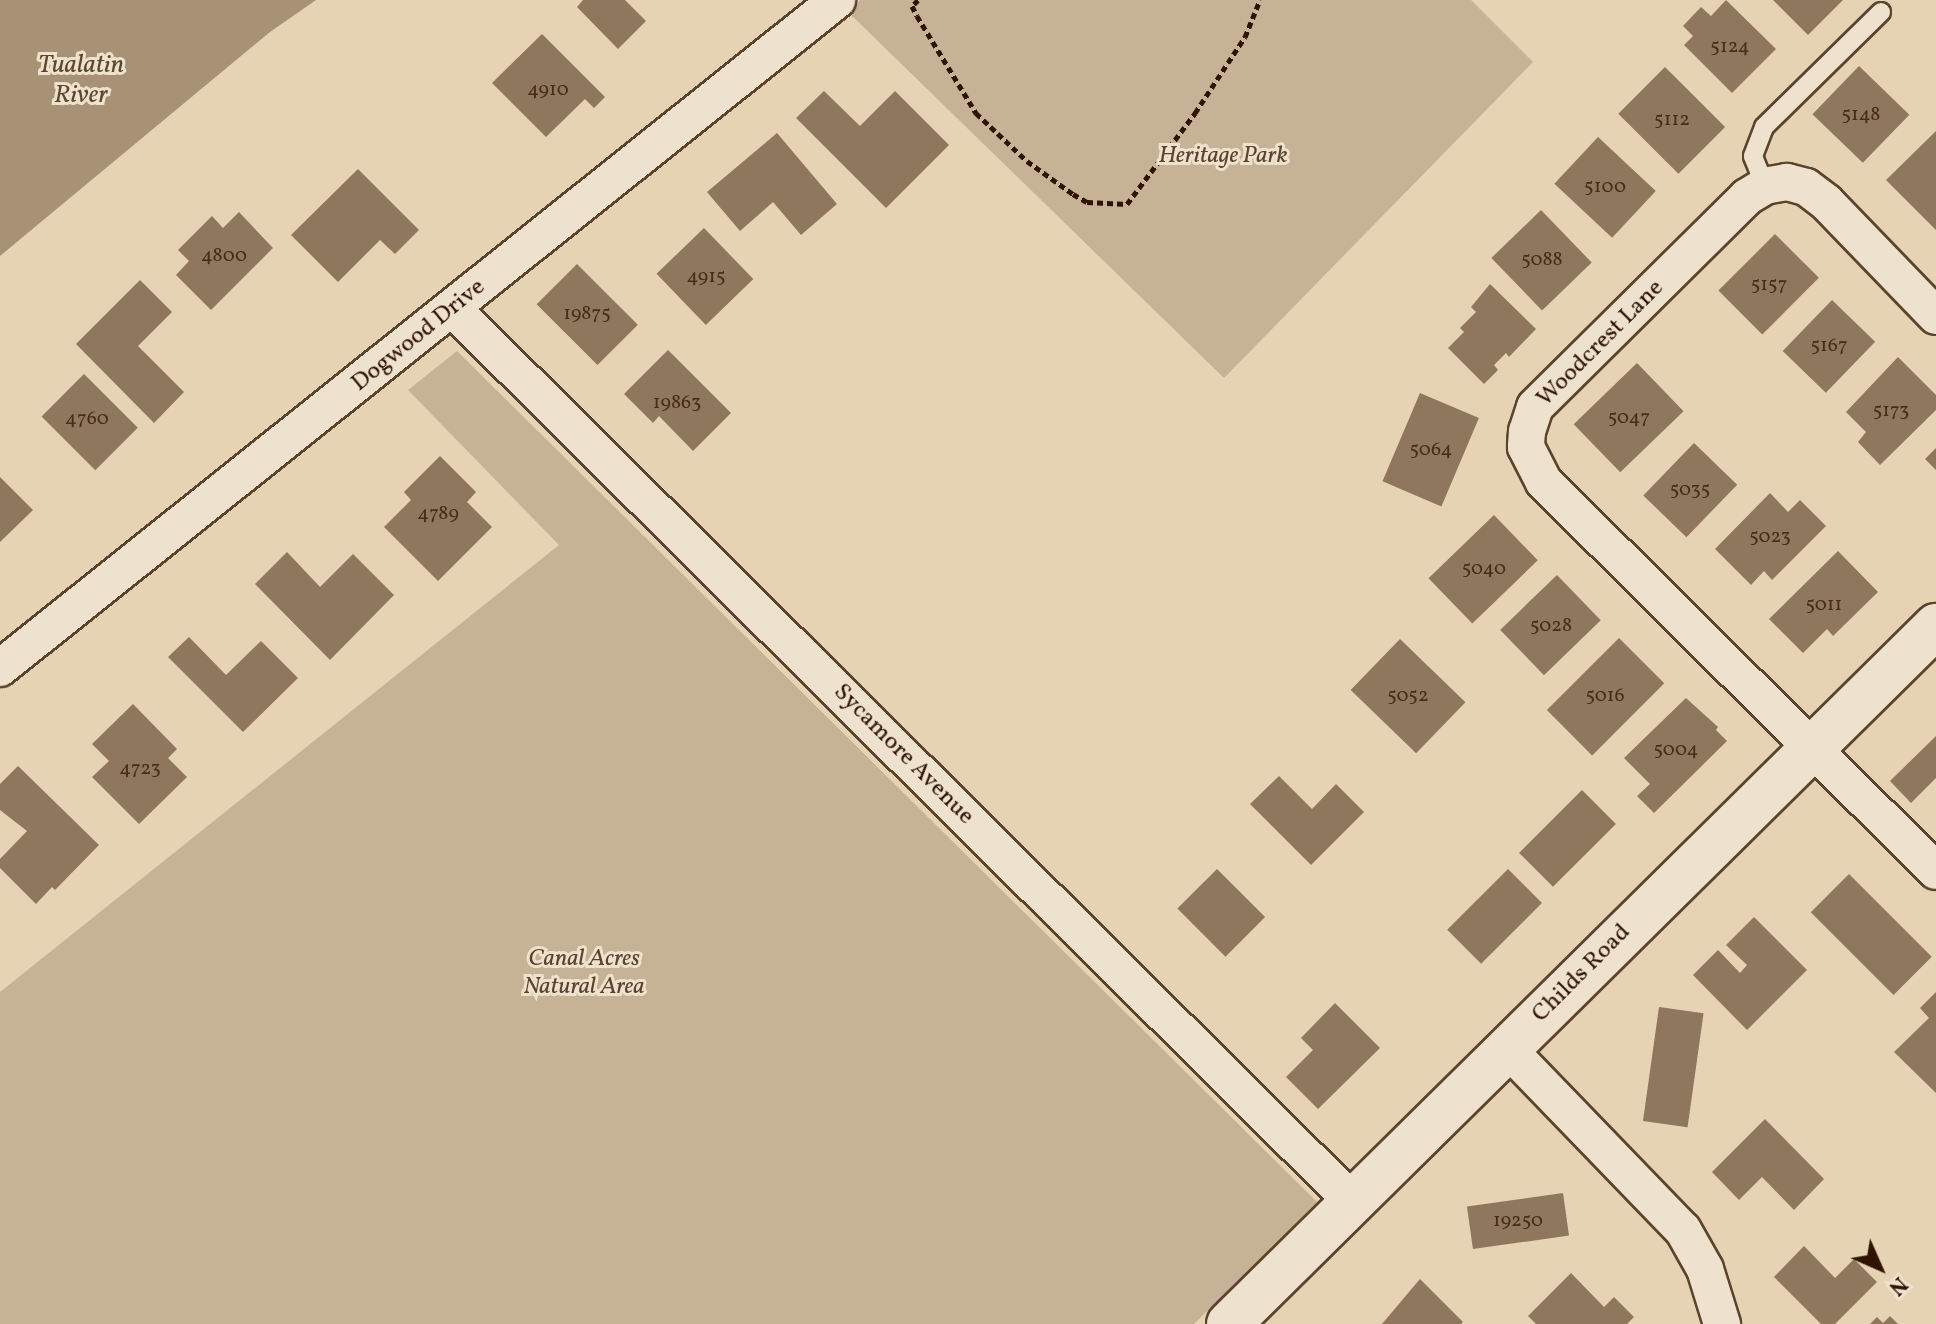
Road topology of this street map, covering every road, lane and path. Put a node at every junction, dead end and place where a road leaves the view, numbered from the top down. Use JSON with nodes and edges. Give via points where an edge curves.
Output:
{"nodes":[{"id":1,"x":837,"y":0,"type":"edge"},
{"id":2,"x":918,"y":0,"type":"edge"},
{"id":3,"x":1260,"y":0,"type":"edge"},
{"id":4,"x":1881,"y":12,"type":"dead end"},
{"id":5,"x":1765,"y":186,"type":"junction"},
{"id":6,"x":453,"y":309,"type":"junction"},
{"id":7,"x":1936,"y":316,"type":"edge"},
{"id":8,"x":1936,"y":626,"type":"edge"},
{"id":9,"x":0,"y":668,"type":"edge"},
{"id":10,"x":1814,"y":746,"type":"junction"},
{"id":11,"x":1936,"y":871,"type":"edge"},
{"id":12,"x":1507,"y":1048,"type":"junction"},
{"id":13,"x":1352,"y":1201,"type":"junction"},
{"id":14,"x":1229,"y":1324,"type":"edge"},
{"id":15,"x":1722,"y":1324,"type":"edge"}],
"edges":[{"from":1,"to":6,"type":"street","name":"Dogwood Drive"},
{"from":2,"to":3,"type":"path","via":[[912,6],[917,16],[976,113],[1027,161],[1073,194],[1087,202],[1118,204],[1127,204],[1195,113],[1245,37]]},
{"from":4,"to":5,"type":"lane","via":[[1764,127],[1753,156]]},
{"from":5,"to":7,"type":"street","via":[[1787,182],[1806,187],[1826,202]]},
{"from":5,"to":10,"type":"street","name":"Woodcrest Lane","via":[[1747,197],[1535,407],[1526,447],[1544,482]]},
{"from":6,"to":9,"type":"street","name":"Dogwood Drive"},
{"from":6,"to":13,"type":"street","name":"Sycamore Avenue"},
{"from":8,"to":10,"type":"street","name":"Childs Road"},
{"from":10,"to":11,"type":"street","name":"Woodcrest Lane"},
{"from":10,"to":12,"type":"street","name":"Childs Road"},
{"from":12,"to":13,"type":"street","name":"Childs Road"},
{"from":12,"to":15,"type":"street","via":[[1683,1230],[1705,1269]]},
{"from":13,"to":14,"type":"street","name":"Childs Road"}]}
